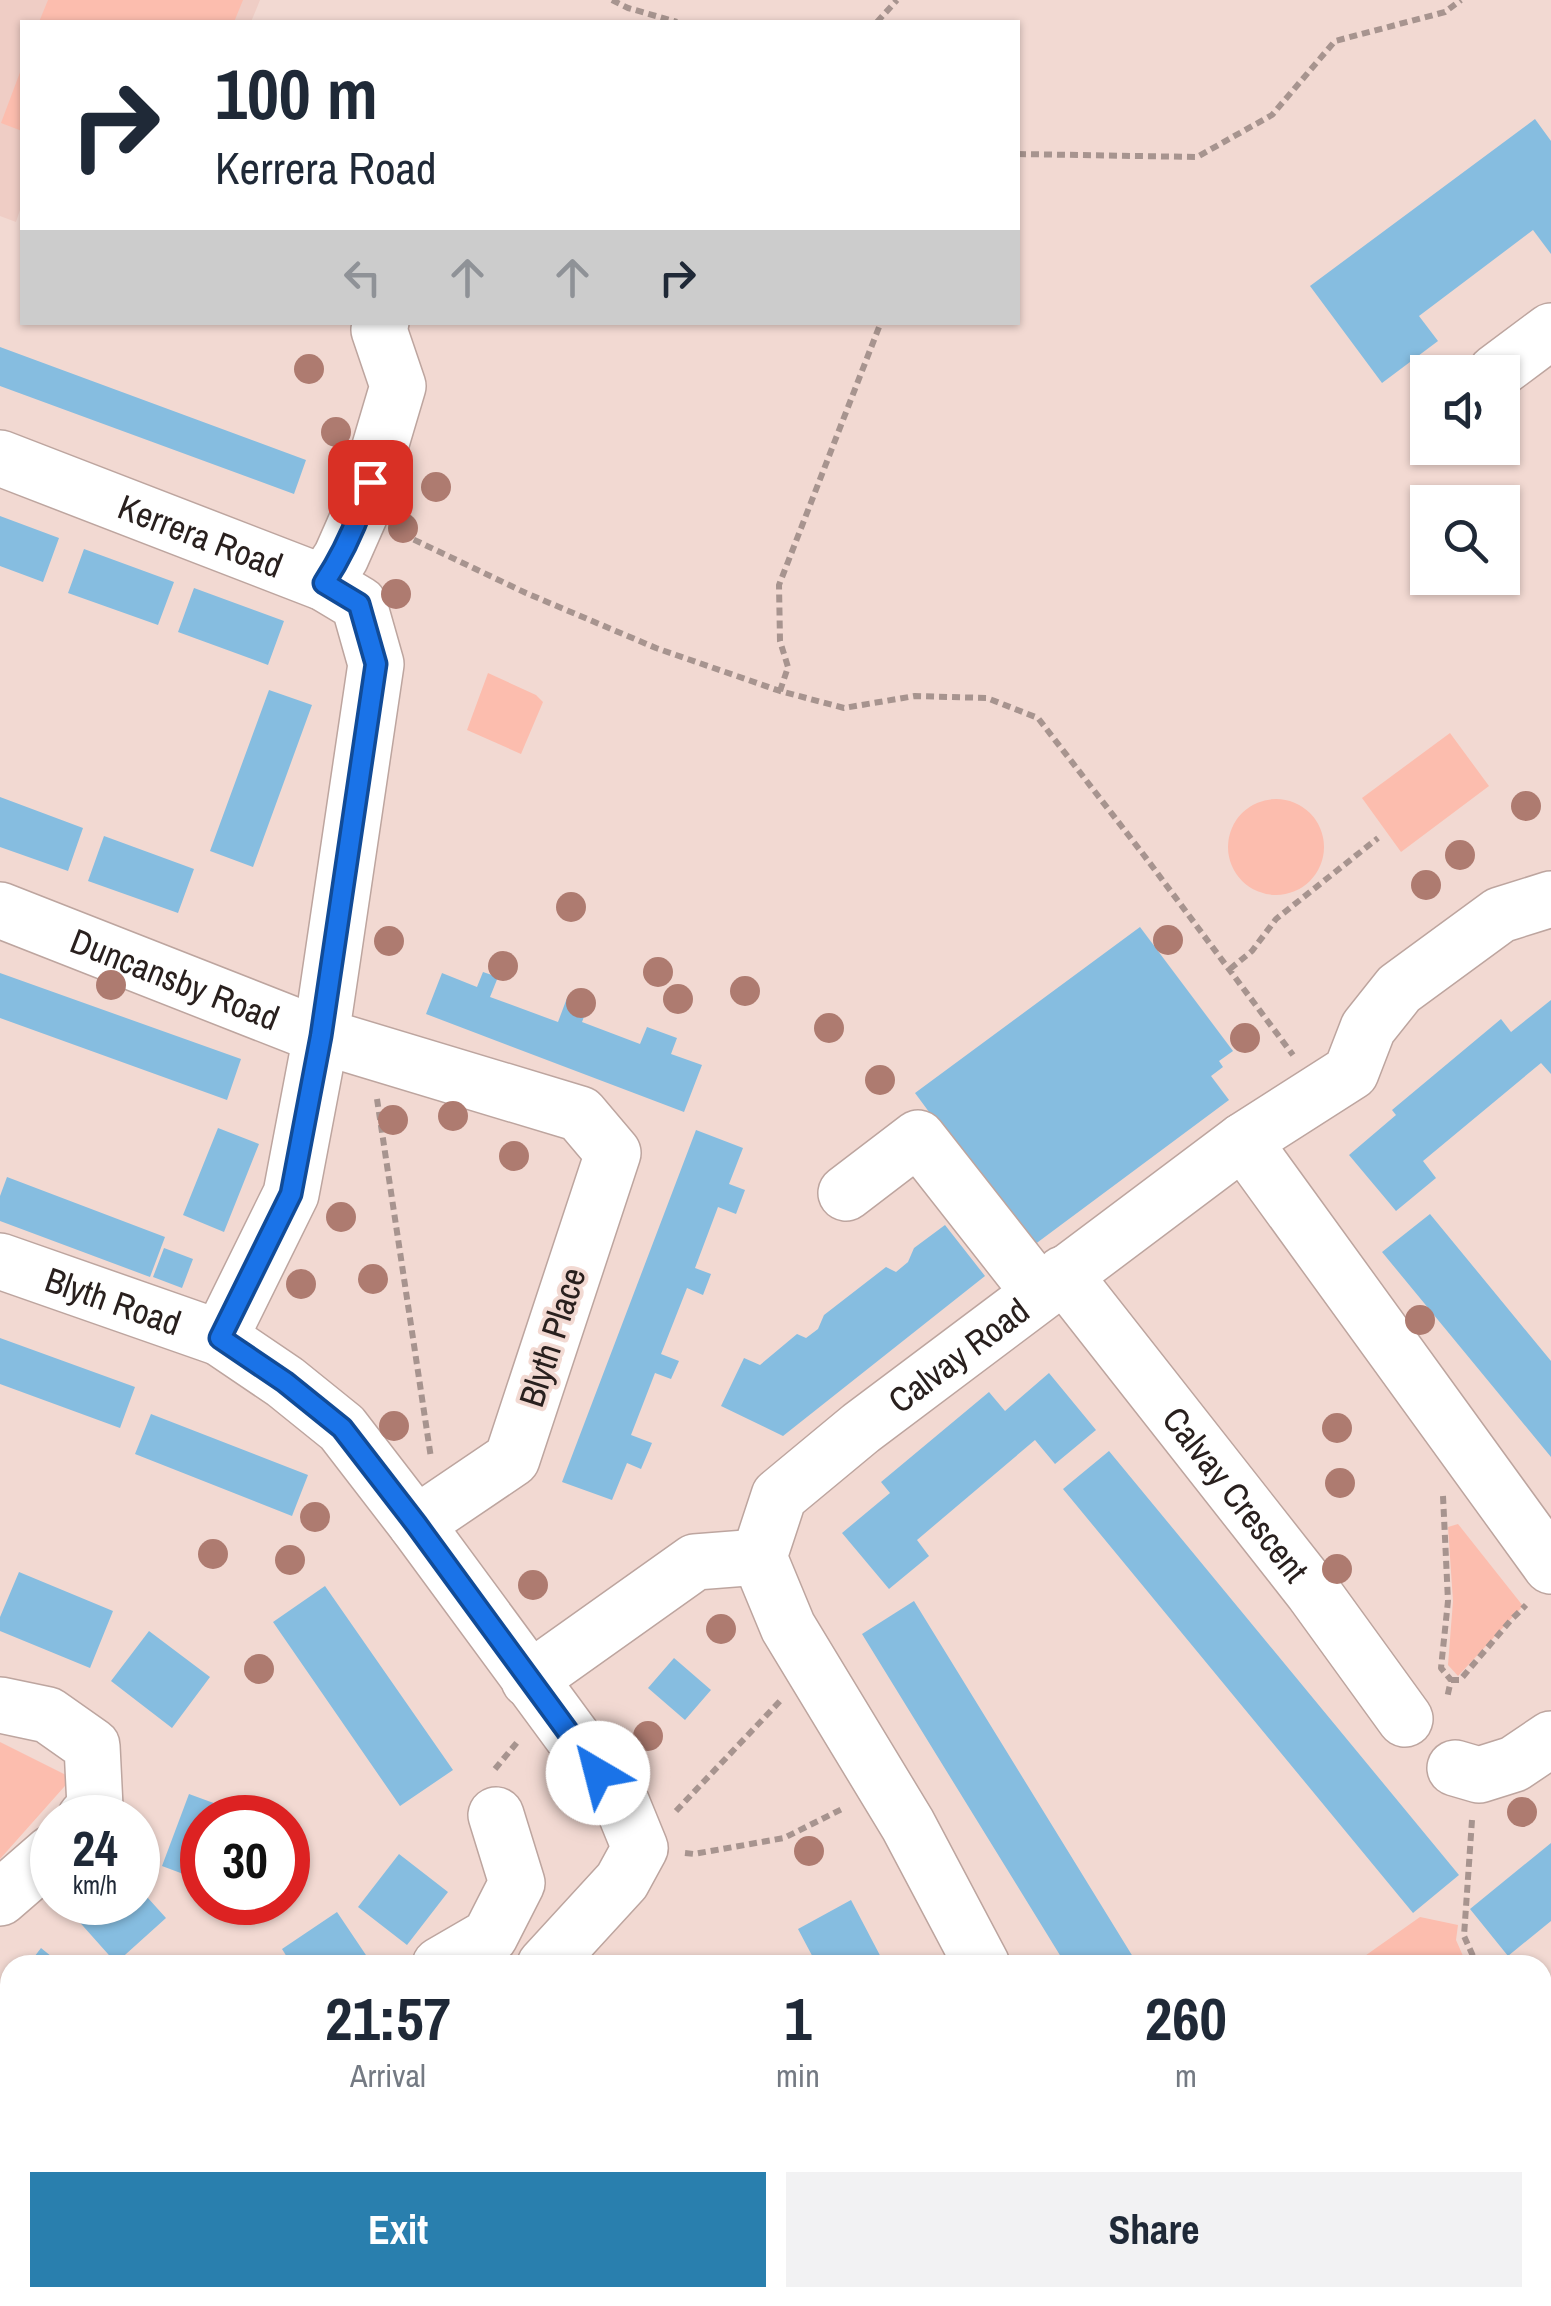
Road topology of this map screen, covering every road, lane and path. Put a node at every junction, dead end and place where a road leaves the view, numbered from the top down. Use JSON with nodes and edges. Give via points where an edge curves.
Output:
{"nodes":[{"id":1,"x":612,"y":0,"type":"edge"},
{"id":2,"x":897,"y":0,"type":"edge"},
{"id":3,"x":1461,"y":0,"type":"edge"},
{"id":4,"x":670,"y":20,"type":"edge"},
{"id":5,"x":879,"y":20,"type":"edge"},
{"id":6,"x":1020,"y":154,"type":"edge"},
{"id":7,"x":371,"y":325,"type":"edge"},
{"id":8,"x":880,"y":325,"type":"edge"},
{"id":9,"x":1551,"y":331,"type":"edge"},
{"id":10,"x":1519,"y":355,"type":"edge"},
{"id":11,"x":0,"y":458,"type":"edge"},
{"id":12,"x":360,"y":514,"type":"junction"},
{"id":13,"x":324,"y":583,"type":"junction"},
{"id":14,"x":780,"y":691,"type":"junction"},
{"id":15,"x":1378,"y":838,"type":"dead end"},
{"id":16,"x":1551,"y":900,"type":"edge"},
{"id":17,"x":0,"y":910,"type":"edge"},
{"id":18,"x":1230,"y":970,"type":"junction"},
{"id":19,"x":346,"y":1044,"type":"junction"},
{"id":20,"x":1320,"y":1092,"type":"junction"},
{"id":21,"x":580,"y":1114,"type":"joint"},
{"id":22,"x":1243,"y":1141,"type":"junction"},
{"id":23,"x":846,"y":1193,"type":"dead end"},
{"id":24,"x":0,"y":1261,"type":"edge"},
{"id":25,"x":1051,"y":1283,"type":"junction"},
{"id":26,"x":220,"y":1338,"type":"junction"},
{"id":27,"x":1453,"y":1429,"type":"junction"},
{"id":28,"x":427,"y":1516,"type":"junction"},
{"id":29,"x":758,"y":1557,"type":"junction"},
{"id":30,"x":1544,"y":1580,"type":"edge"},
{"id":31,"x":812,"y":1667,"type":"junction"},
{"id":32,"x":528,"y":1680,"type":"junction"},
{"id":33,"x":1451,"y":1680,"type":"junction"},
{"id":34,"x":0,"y":1705,"type":"edge"},
{"id":35,"x":1426,"y":1714,"type":"joint"},
{"id":36,"x":1551,"y":1739,"type":"edge"},
{"id":37,"x":1467,"y":1771,"type":"joint"},
{"id":38,"x":886,"y":1788,"type":"junction"},
{"id":39,"x":94,"y":1795,"type":"edge"},
{"id":40,"x":496,"y":1815,"type":"joint"},
{"id":41,"x":640,"y":1848,"type":"junction"},
{"id":42,"x":30,"y":1872,"type":"edge"},
{"id":43,"x":0,"y":1898,"type":"edge"},
{"id":44,"x":457,"y":1955,"type":"edge"},
{"id":45,"x":554,"y":1955,"type":"edge"},
{"id":46,"x":977,"y":1955,"type":"edge"},
{"id":47,"x":1473,"y":1955,"type":"edge"}],
"edges":[{"from":1,"to":4,"type":"path"},
{"from":2,"to":5,"type":"path"},
{"from":3,"to":6,"type":"path","via":[[1444,12],[1334,41],[1272,114],[1198,157]]},
{"from":7,"to":12,"type":"street","via":[[398,386]]},
{"from":8,"to":14,"type":"path","via":[[780,584],[780,641],[788,667]]},
{"from":9,"to":10,"type":"street"},
{"from":11,"to":13,"type":"street","name":"Kerrera Road"},
{"from":12,"to":13,"type":"street"},
{"from":12,"to":14,"type":"path","via":[[542,600]]},
{"from":13,"to":19,"type":"street","name":"Kerrera Road","via":[[359,604],[376,664]]},
{"from":14,"to":18,"type":"path","via":[[844,708],[915,696],[988,698],[1038,718]]},
{"from":15,"to":18,"type":"path","via":[[1276,918]]},
{"from":16,"to":20,"type":"street","name":"Calvay Road","via":[[1500,914],[1399,989],[1368,1028],[1351,1072]]},
{"from":17,"to":19,"type":"street","name":"Duncansby Road"},
{"from":18,"to":20,"type":"path"},
{"from":19,"to":21,"type":"street","name":"Duncansby Road"},
{"from":19,"to":26,"type":"street","name":"Kerrera Road","via":[[291,1194]]},
{"from":19,"to":28,"type":"path"},
{"from":20,"to":22,"type":"street","name":"Calvay Road"},
{"from":21,"to":28,"type":"street","name":"Blyth Place","via":[[612,1154],[512,1459]]},
{"from":22,"to":25,"type":"street","name":"Calvay Road"},
{"from":22,"to":27,"type":"street"},
{"from":23,"to":25,"type":"street","name":"Calvay Crescent","via":[[918,1138]]},
{"from":24,"to":26,"type":"street","name":"Blyth Road"},
{"from":25,"to":29,"type":"street","name":"Calvay Road","via":[[778,1496]]},
{"from":25,"to":35,"type":"street","name":"Calvay Crescent","via":[[1313,1592]]},
{"from":26,"to":28,"type":"street","name":"Blyth Road","via":[[342,1428]]},
{"from":27,"to":30,"type":"street"},
{"from":27,"to":33,"type":"path","via":[[1440,1444],[1448,1601],[1441,1668]]},
{"from":28,"to":32,"type":"street","name":"Blyth Road"},
{"from":29,"to":31,"type":"street"},
{"from":29,"to":32,"type":"street","via":[[695,1562]]},
{"from":30,"to":33,"type":"path","via":[[1460,1680]]},
{"from":31,"to":38,"type":"street"},
{"from":31,"to":41,"type":"path"},
{"from":32,"to":40,"type":"path","via":[[522,1737],[485,1782]]},
{"from":32,"to":41,"type":"street","name":"Blyth Road","via":[[622,1804]]},
{"from":33,"to":35,"type":"path"},
{"from":34,"to":39,"type":"street","via":[[48,1715],[92,1746]]},
{"from":36,"to":37,"type":"street","via":[[1514,1764]]},
{"from":37,"to":47,"type":"path","via":[[1474,1806],[1464,1936]]},
{"from":38,"to":41,"type":"path","via":[[784,1838],[694,1854]]},
{"from":38,"to":46,"type":"street"},
{"from":40,"to":44,"type":"street","via":[[516,1884],[490,1936]]},
{"from":41,"to":45,"type":"street","via":[[622,1881]]},
{"from":42,"to":43,"type":"street"}]}
